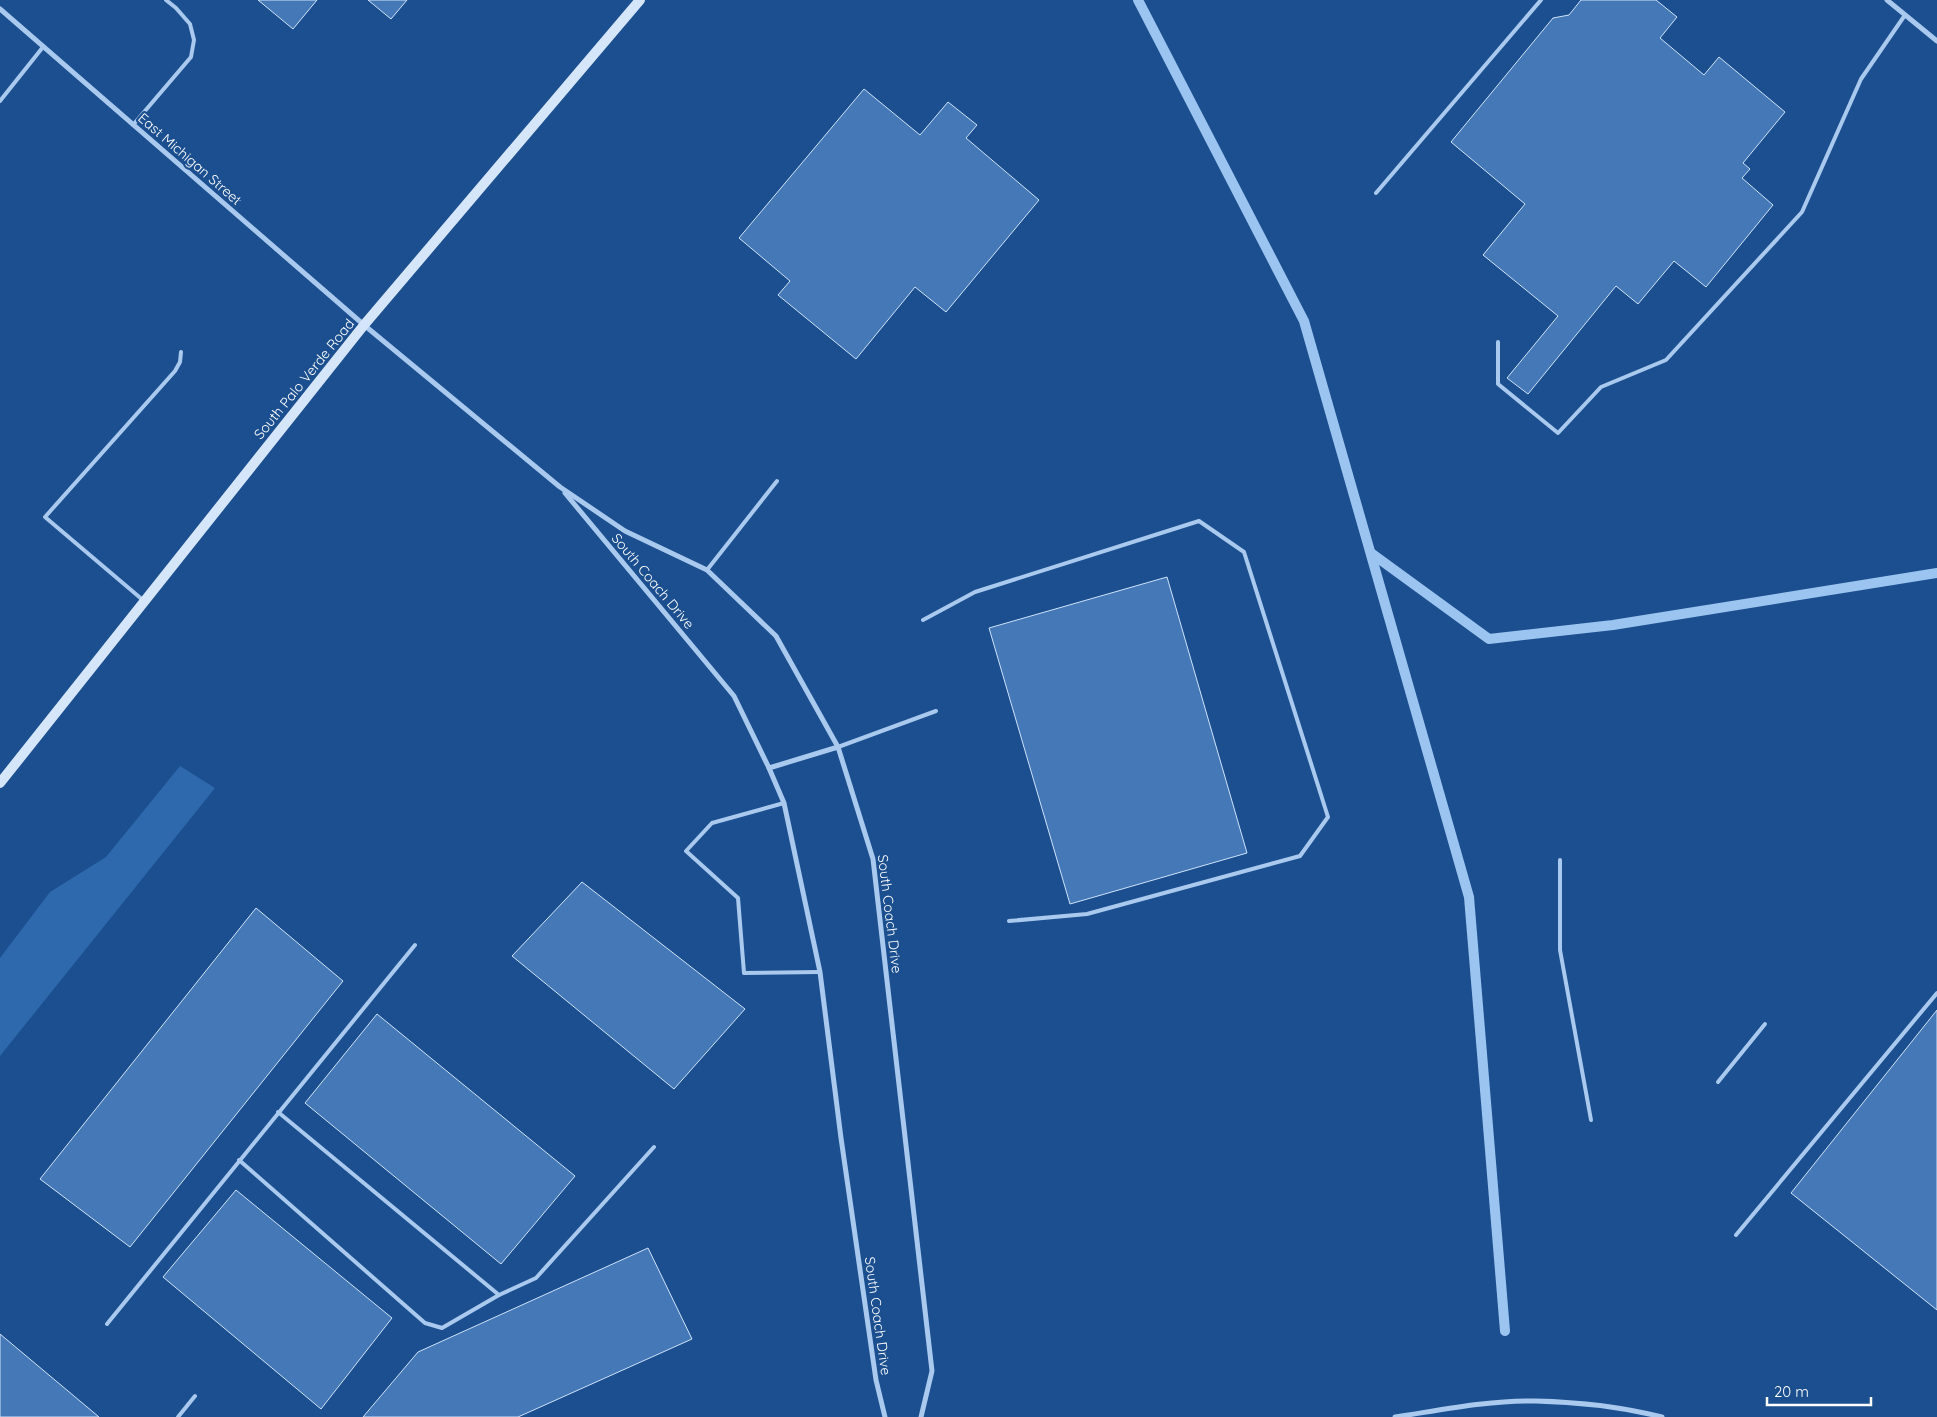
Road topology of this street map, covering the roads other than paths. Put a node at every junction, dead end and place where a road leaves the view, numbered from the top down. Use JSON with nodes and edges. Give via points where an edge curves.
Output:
{"nodes":[{"id":1,"x":166,"y":0,"type":"edge"},
{"id":2,"x":640,"y":0,"type":"edge"},
{"id":3,"x":1540,"y":0,"type":"edge"},
{"id":4,"x":1887,"y":0,"type":"edge"},
{"id":5,"x":0,"y":9,"type":"edge"},
{"id":6,"x":1905,"y":15,"type":"junction"},
{"id":7,"x":1937,"y":41,"type":"edge"},
{"id":8,"x":43,"y":47,"type":"junction"},
{"id":9,"x":0,"y":101,"type":"edge"},
{"id":10,"x":133,"y":125,"type":"junction"},
{"id":11,"x":1376,"y":194,"type":"dead end"},
{"id":12,"x":364,"y":325,"type":"junction"},
{"id":13,"x":1498,"y":342,"type":"dead end"},
{"id":14,"x":181,"y":352,"type":"dead end"},
{"id":15,"x":777,"y":481,"type":"dead end"},
{"id":16,"x":560,"y":487,"type":"junction"},
{"id":17,"x":707,"y":570,"type":"junction"},
{"id":18,"x":144,"y":601,"type":"junction"},
{"id":19,"x":922,"y":620,"type":"dead end"},
{"id":20,"x":936,"y":712,"type":"dead end"},
{"id":21,"x":838,"y":746,"type":"junction"},
{"id":22,"x":769,"y":768,"type":"junction"},
{"id":23,"x":0,"y":783,"type":"edge"},
{"id":24,"x":784,"y":803,"type":"junction"},
{"id":25,"x":1560,"y":860,"type":"dead end"},
{"id":26,"x":1009,"y":921,"type":"dead end"},
{"id":27,"x":415,"y":944,"type":"dead end"},
{"id":28,"x":820,"y":972,"type":"junction"},
{"id":29,"x":1937,"y":993,"type":"edge"},
{"id":30,"x":1765,"y":1024,"type":"dead end"},
{"id":31,"x":1718,"y":1082,"type":"dead end"},
{"id":32,"x":278,"y":1112,"type":"junction"},
{"id":33,"x":1591,"y":1120,"type":"dead end"},
{"id":34,"x":654,"y":1147,"type":"dead end"},
{"id":35,"x":240,"y":1160,"type":"junction"},
{"id":36,"x":1736,"y":1235,"type":"dead end"},
{"id":37,"x":499,"y":1295,"type":"junction"},
{"id":38,"x":107,"y":1324,"type":"dead end"},
{"id":39,"x":195,"y":1396,"type":"dead end"},
{"id":40,"x":178,"y":1417,"type":"edge"},
{"id":41,"x":885,"y":1417,"type":"edge"},
{"id":42,"x":921,"y":1417,"type":"edge"},
{"id":43,"x":1395,"y":1417,"type":"edge"},
{"id":44,"x":1662,"y":1417,"type":"edge"}],
"edges":[{"from":1,"to":10,"type":"lane","via":[[190,24],[194,40],[190,57]]},
{"from":2,"to":12,"type":"main road","name":"South Palo Verde Road"},
{"from":3,"to":11,"type":"lane"},
{"from":4,"to":6,"type":"street"},
{"from":5,"to":8,"type":"street","name":"East Michigan Street"},
{"from":6,"to":7,"type":"street"},
{"from":6,"to":13,"type":"lane","via":[[1861,79],[1802,212],[1666,360],[1601,387],[1558,434],[1498,384]]},
{"from":8,"to":9,"type":"lane"},
{"from":8,"to":10,"type":"street","name":"East Michigan Street"},
{"from":10,"to":12,"type":"street","name":"East Michigan Street"},
{"from":12,"to":16,"type":"street","name":"South Coach Drive"},
{"from":12,"to":18,"type":"main road","name":"South Palo Verde Road"},
{"from":14,"to":18,"type":"lane","via":[[175,371],[45,517]]},
{"from":15,"to":17,"type":"lane"},
{"from":16,"to":17,"type":"street","name":"South Coach Drive","via":[[625,531]]},
{"from":16,"to":22,"type":"street","name":"South Coach Drive","via":[[734,696]]},
{"from":17,"to":21,"type":"street","name":"South Coach Drive","via":[[776,636]]},
{"from":18,"to":23,"type":"main road","name":"South Palo Verde Road"},
{"from":19,"to":26,"type":"lane","via":[[975,592],[1199,521],[1244,552],[1328,817],[1300,856],[1087,914]]},
{"from":20,"to":21,"type":"lane"},
{"from":21,"to":22,"type":"street"},
{"from":21,"to":42,"type":"street","name":"South Coach Drive","via":[[873,859],[932,1371]]},
{"from":22,"to":24,"type":"street","name":"South Coach Drive"},
{"from":24,"to":28,"type":"street","name":"South Coach Drive"},
{"from":24,"to":28,"type":"lane","via":[[712,823],[686,851],[738,898],[744,973]]},
{"from":25,"to":33,"type":"lane","via":[[1560,950]]},
{"from":27,"to":32,"type":"lane"},
{"from":28,"to":41,"type":"street","name":"South Coach Drive","via":[[842,1148],[876,1380]]},
{"from":29,"to":36,"type":"lane"},
{"from":30,"to":31,"type":"lane"},
{"from":32,"to":35,"type":"lane"},
{"from":32,"to":37,"type":"lane"},
{"from":34,"to":37,"type":"lane","via":[[536,1278]]},
{"from":35,"to":37,"type":"lane","via":[[425,1323],[442,1328]]},
{"from":35,"to":38,"type":"lane"},
{"from":39,"to":40,"type":"lane"},
{"from":43,"to":44,"type":"street","via":[[1483,1404],[1536,1401],[1644,1412]]}]}
